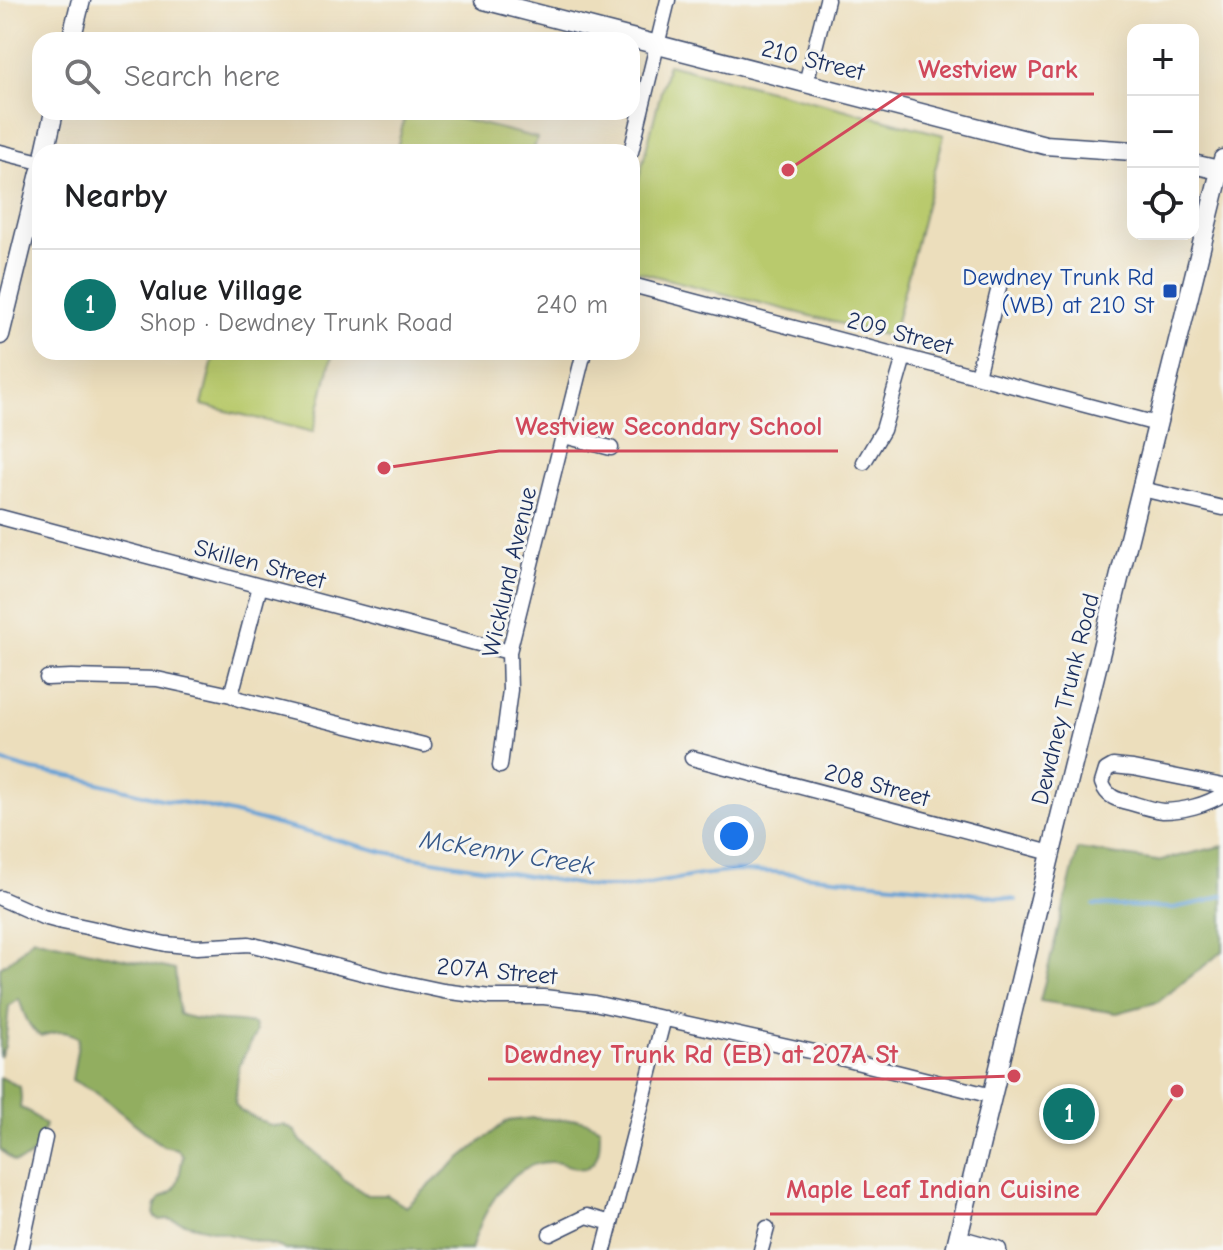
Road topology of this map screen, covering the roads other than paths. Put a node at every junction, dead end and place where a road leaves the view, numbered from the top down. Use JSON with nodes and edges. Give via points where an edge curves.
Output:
{"nodes":[{"id":1,"x":81,"y":0,"type":"edge"},
{"id":2,"x":484,"y":0,"type":"edge"},
{"id":3,"x":668,"y":0,"type":"edge"},
{"id":4,"x":827,"y":0,"type":"edge"},
{"id":5,"x":73,"y":32,"type":"edge"},
{"id":6,"x":606,"y":32,"type":"edge"},
{"id":7,"x":640,"y":41,"type":"edge"},
{"id":8,"x":656,"y":45,"type":"junction"},
{"id":9,"x":806,"y":83,"type":"junction"},
{"id":10,"x":640,"y":113,"type":"edge"},
{"id":11,"x":52,"y":120,"type":"edge"},
{"id":12,"x":638,"y":120,"type":"edge"},
{"id":13,"x":47,"y":144,"type":"edge"},
{"id":14,"x":633,"y":144,"type":"edge"},
{"id":15,"x":1127,"y":151,"type":"edge"},
{"id":16,"x":0,"y":152,"type":"edge"},
{"id":17,"x":32,"y":160,"type":"edge"},
{"id":18,"x":1199,"y":165,"type":"edge"},
{"id":19,"x":1222,"y":167,"type":"edge"},
{"id":20,"x":32,"y":205,"type":"edge"},
{"id":21,"x":640,"y":287,"type":"edge"},
{"id":22,"x":999,"y":287,"type":"dead end"},
{"id":23,"x":0,"y":335,"type":"edge"},
{"id":24,"x":904,"y":357,"type":"junction"},
{"id":25,"x":582,"y":360,"type":"edge"},
{"id":26,"x":977,"y":376,"type":"junction"},
{"id":27,"x":1157,"y":424,"type":"junction"},
{"id":28,"x":564,"y":436,"type":"junction"},
{"id":29,"x":611,"y":448,"type":"dead end"},
{"id":30,"x":864,"y":462,"type":"dead end"},
{"id":31,"x":1142,"y":489,"type":"junction"},
{"id":32,"x":1223,"y":508,"type":"edge"},
{"id":33,"x":0,"y":517,"type":"edge"},
{"id":34,"x":260,"y":586,"type":"junction"},
{"id":35,"x":509,"y":652,"type":"junction"},
{"id":36,"x":47,"y":678,"type":"dead end"},
{"id":37,"x":231,"y":695,"type":"junction"},
{"id":38,"x":424,"y":745,"type":"dead end"},
{"id":39,"x":692,"y":758,"type":"dead end"},
{"id":40,"x":500,"y":766,"type":"dead end"},
{"id":41,"x":1223,"y":786,"type":"edge"},
{"id":42,"x":1223,"y":794,"type":"edge"},
{"id":43,"x":1051,"y":853,"type":"junction"},
{"id":44,"x":0,"y":898,"type":"edge"},
{"id":45,"x":664,"y":1018,"type":"junction"},
{"id":46,"x":992,"y":1096,"type":"junction"},
{"id":47,"x":45,"y":1138,"type":"dead end"},
{"id":48,"x":611,"y":1223,"type":"junction"},
{"id":49,"x":767,"y":1228,"type":"dead end"},
{"id":50,"x":550,"y":1234,"type":"dead end"},
{"id":51,"x":956,"y":1245,"type":"edge"},
{"id":52,"x":21,"y":1250,"type":"edge"},
{"id":53,"x":604,"y":1250,"type":"edge"},
{"id":54,"x":761,"y":1250,"type":"edge"},
{"id":55,"x":997,"y":1250,"type":"edge"}],
"edges":[{"from":1,"to":5,"type":"main road"},
{"from":2,"to":6,"type":"main road","name":"210 Street"},
{"from":3,"to":8,"type":"street"},
{"from":4,"to":9,"type":"street"},
{"from":7,"to":8,"type":"main road","name":"210 Street"},
{"from":8,"to":9,"type":"main road","name":"210 Street"},
{"from":8,"to":10,"type":"street"},
{"from":9,"to":15,"type":"main road","name":"210 Street","via":[[1045,145]]},
{"from":11,"to":13,"type":"main road"},
{"from":12,"to":14,"type":"street"},
{"from":16,"to":17,"type":"street"},
{"from":18,"to":19,"type":"main road"},
{"from":19,"to":27,"type":"main road","name":"Dewdney Trunk Road"},
{"from":20,"to":23,"type":"main road"},
{"from":21,"to":24,"type":"street","name":"209 Street"},
{"from":22,"to":26,"type":"street"},
{"from":24,"to":26,"type":"street","name":"209 Street"},
{"from":24,"to":30,"type":"street","via":[[883,430]]},
{"from":25,"to":28,"type":"street","name":"Wicklund Avenue"},
{"from":26,"to":27,"type":"street","name":"209 Street"},
{"from":27,"to":31,"type":"main road","name":"Dewdney Trunk Road"},
{"from":28,"to":29,"type":"street"},
{"from":28,"to":35,"type":"street","name":"Wicklund Avenue"},
{"from":31,"to":32,"type":"street"},
{"from":31,"to":43,"type":"main road","name":"Dewdney Trunk Road"},
{"from":33,"to":34,"type":"street","name":"Skillen Street"},
{"from":34,"to":35,"type":"street","name":"Skillen Street"},
{"from":34,"to":37,"type":"street"},
{"from":35,"to":40,"type":"street","name":"Wicklund Avenue"},
{"from":36,"to":37,"type":"street","via":[[157,679]]},
{"from":37,"to":38,"type":"street"},
{"from":39,"to":43,"type":"street","name":"208 Street"},
{"from":41,"to":42,"type":"street","via":[[1113,766],[1102,783],[1116,799],[1162,811],[1192,807]]},
{"from":43,"to":46,"type":"main road","name":"Dewdney Trunk Road"},
{"from":44,"to":45,"type":"street","name":"207A Street","via":[[43,917],[166,944],[249,944],[443,991],[572,1000]]},
{"from":45,"to":46,"type":"street","name":"207A Street"},
{"from":45,"to":48,"type":"street"},
{"from":46,"to":51,"type":"main road","name":"Dewdney Trunk Road"},
{"from":47,"to":52,"type":"street"},
{"from":48,"to":50,"type":"street","via":[[587,1216]]},
{"from":48,"to":53,"type":"street"},
{"from":49,"to":54,"type":"street"},
{"from":51,"to":55,"type":"main road"}]}
